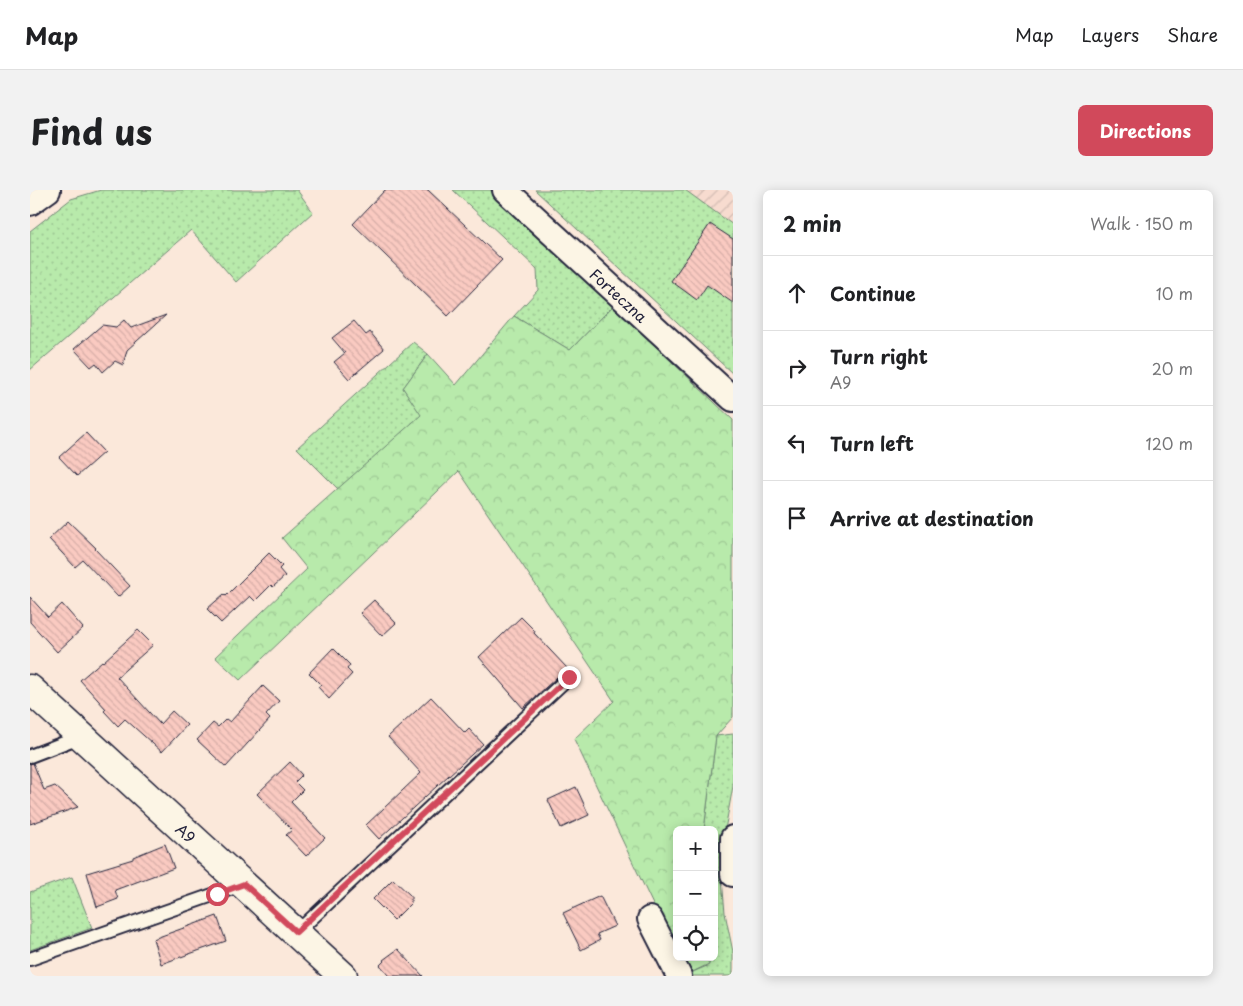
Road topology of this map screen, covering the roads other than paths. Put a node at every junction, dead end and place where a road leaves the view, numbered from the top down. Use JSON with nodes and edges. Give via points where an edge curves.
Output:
{"nodes":[{"id":1,"x":48,"y":190,"type":"edge"},
{"id":2,"x":506,"y":190,"type":"edge"},
{"id":3,"x":30,"y":203,"type":"edge"},
{"id":4,"x":733,"y":399,"type":"edge"},
{"id":5,"x":569,"y":677,"type":"dead end"},
{"id":6,"x":30,"y":689,"type":"edge"},
{"id":7,"x":82,"y":736,"type":"junction"},
{"id":8,"x":30,"y":756,"type":"edge"},
{"id":9,"x":733,"y":838,"type":"edge"},
{"id":10,"x":733,"y":874,"type":"edge"},
{"id":11,"x":244,"y":884,"type":"junction"},
{"id":12,"x":650,"y":919,"type":"dead end"},
{"id":13,"x":296,"y":932,"type":"junction"},
{"id":14,"x":30,"y":959,"type":"edge"},
{"id":15,"x":344,"y":976,"type":"edge"},
{"id":16,"x":679,"y":976,"type":"edge"}],
"edges":[{"from":1,"to":3,"type":"street"},
{"from":2,"to":4,"type":"street","name":"Forteczna"},
{"from":5,"to":13,"type":"lane"},
{"from":6,"to":7,"type":"street","name":"A9"},
{"from":7,"to":8,"type":"lane"},
{"from":7,"to":11,"type":"street","name":"A9"},
{"from":9,"to":10,"type":"street"},
{"from":11,"to":13,"type":"street","name":"A9"},
{"from":11,"to":14,"type":"lane"},
{"from":12,"to":16,"type":"street"},
{"from":13,"to":15,"type":"street","name":"A9"}]}
